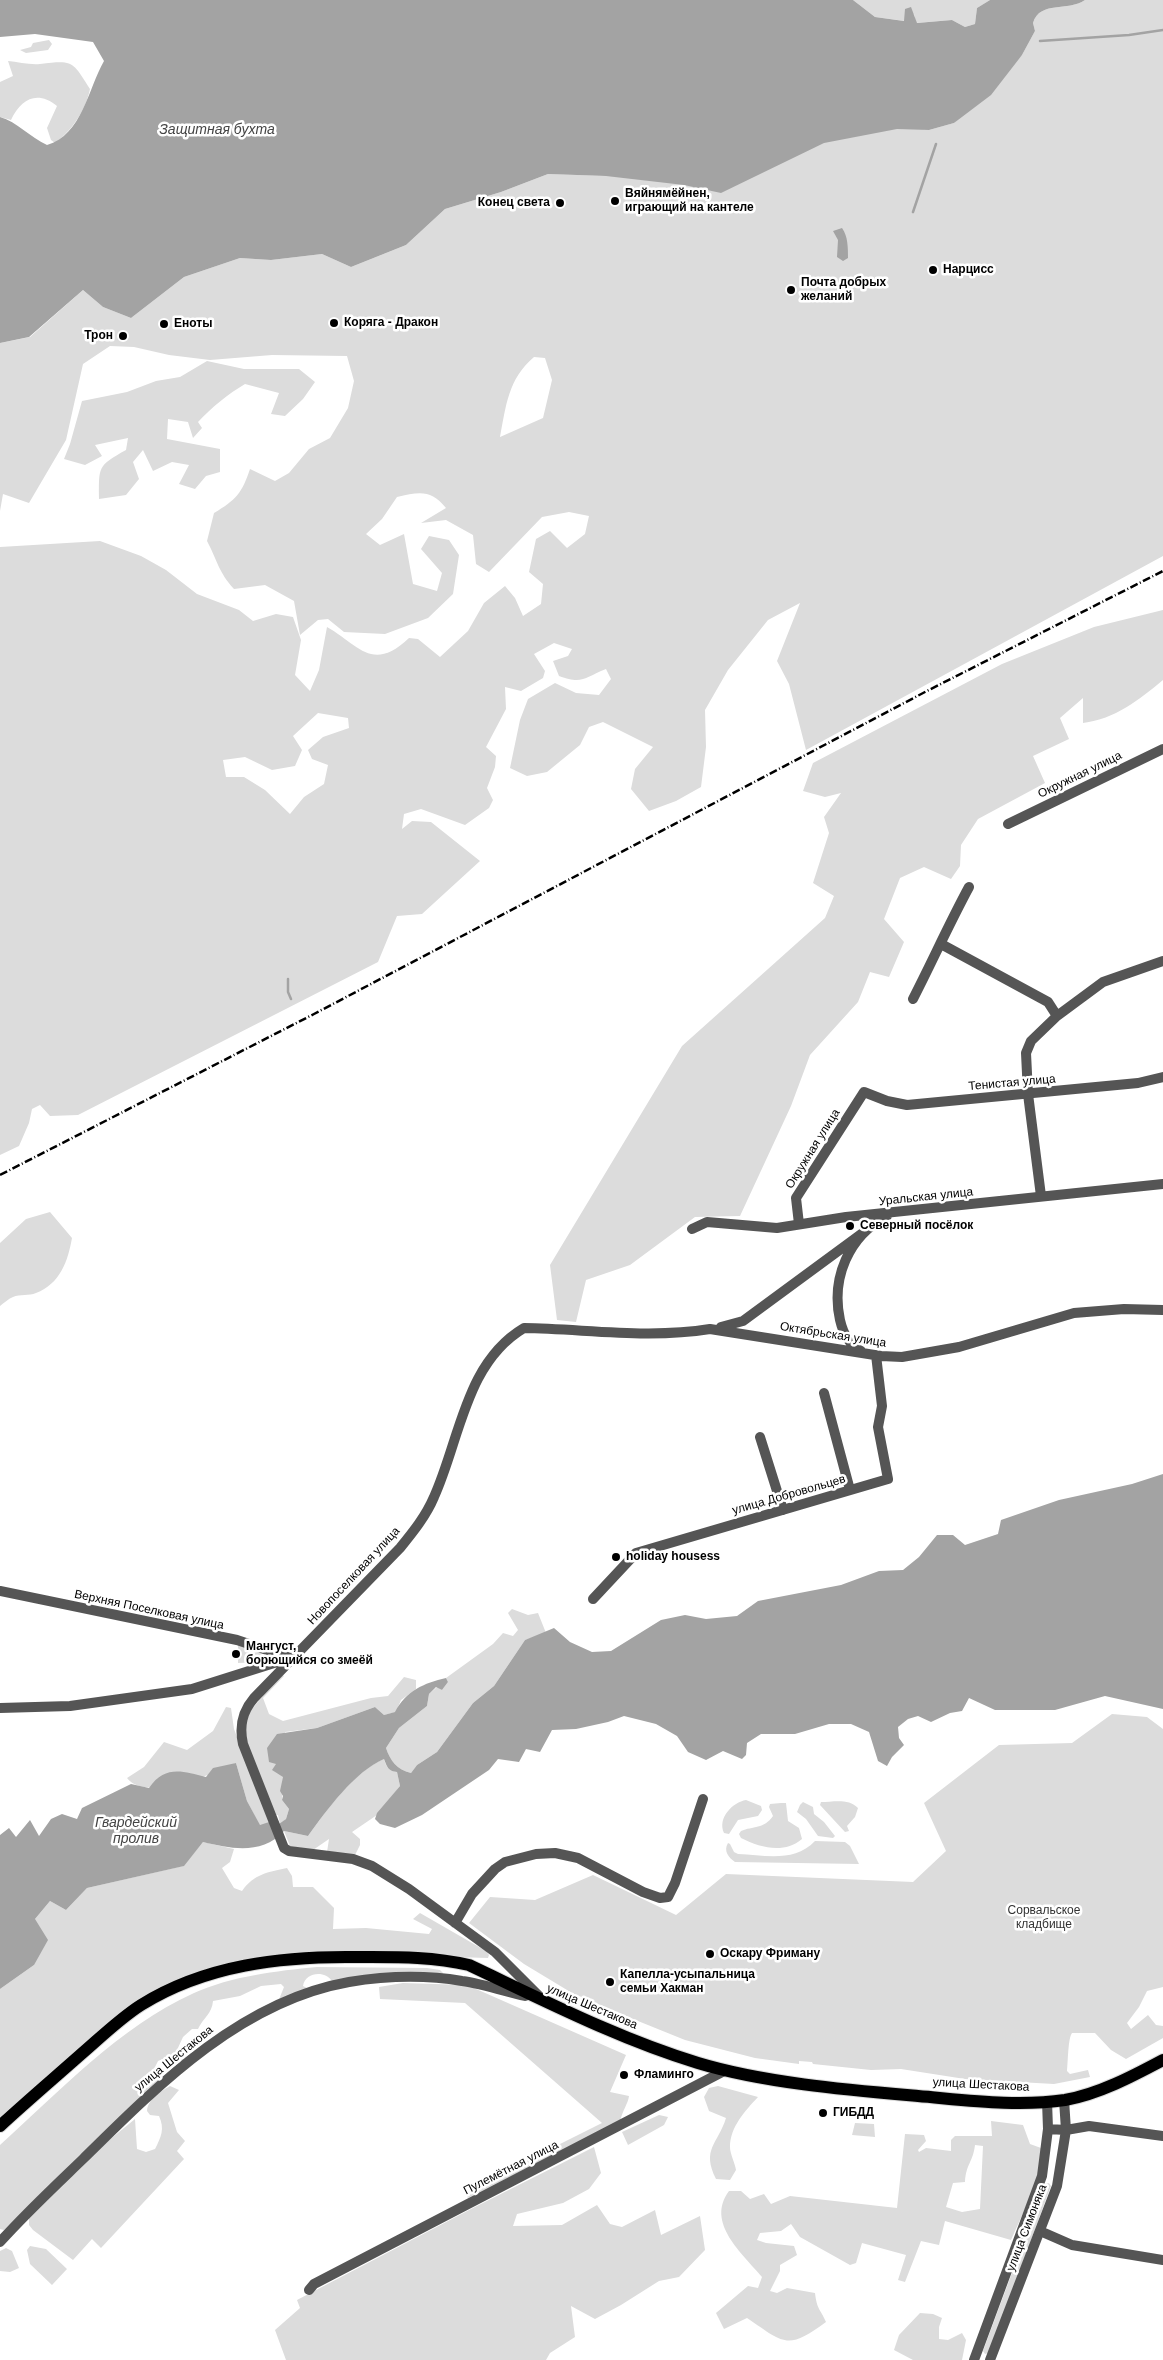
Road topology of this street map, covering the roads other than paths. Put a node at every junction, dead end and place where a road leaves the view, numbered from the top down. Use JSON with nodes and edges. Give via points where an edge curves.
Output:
{"nodes":[{"id":1,"x":1163,"y":749,"type":"edge"},
{"id":2,"x":1008,"y":824,"type":"dead end"},
{"id":3,"x":969,"y":888,"type":"dead end"},
{"id":4,"x":941,"y":944,"type":"junction"},
{"id":5,"x":1163,"y":961,"type":"edge"},
{"id":6,"x":913,"y":999,"type":"dead end"},
{"id":7,"x":1057,"y":1016,"type":"junction"},
{"id":8,"x":1163,"y":1077,"type":"edge"},
{"id":9,"x":864,"y":1092,"type":"joint"},
{"id":10,"x":1028,"y":1094,"type":"junction"},
{"id":11,"x":1163,"y":1184,"type":"edge"},
{"id":12,"x":1041,"y":1196,"type":"junction"},
{"id":13,"x":893,"y":1214,"type":"junction"},
{"id":14,"x":799,"y":1224,"type":"junction"},
{"id":15,"x":692,"y":1229,"type":"dead end"},
{"id":16,"x":864,"y":1232,"type":"junction"},
{"id":17,"x":1163,"y":1310,"type":"edge"},
{"id":18,"x":524,"y":1328,"type":"joint"},
{"id":19,"x":710,"y":1329,"type":"junction"},
{"id":20,"x":862,"y":1352,"type":"junction"},
{"id":21,"x":876,"y":1355,"type":"junction"},
{"id":22,"x":824,"y":1393,"type":"dead end"},
{"id":23,"x":760,"y":1437,"type":"dead end"},
{"id":24,"x":850,"y":1490,"type":"junction"},
{"id":25,"x":783,"y":1510,"type":"junction"},
{"id":26,"x":0,"y":1591,"type":"edge"},
{"id":27,"x":593,"y":1599,"type":"dead end"},
{"id":28,"x":291,"y":1658,"type":"junction"},
{"id":29,"x":0,"y":1708,"type":"edge"},
{"id":30,"x":703,"y":1799,"type":"dead end"},
{"id":31,"x":455,"y":1923,"type":"junction"},
{"id":32,"x":543,"y":2000,"type":"junction"},
{"id":33,"x":1163,"y":2060,"type":"edge"},
{"id":34,"x":726,"y":2070,"type":"junction"},
{"id":35,"x":1064,"y":2100,"type":"junction"},
{"id":36,"x":1047,"y":2101,"type":"junction"},
{"id":37,"x":0,"y":2126,"type":"edge"},
{"id":38,"x":1048,"y":2129,"type":"junction"},
{"id":39,"x":1066,"y":2130,"type":"junction"},
{"id":40,"x":1163,"y":2136,"type":"edge"},
{"id":41,"x":1040,"y":2231,"type":"junction"},
{"id":42,"x":0,"y":2242,"type":"edge"},
{"id":43,"x":1163,"y":2260,"type":"edge"},
{"id":44,"x":308,"y":2290,"type":"dead end"},
{"id":45,"x":974,"y":2360,"type":"edge"},
{"id":46,"x":990,"y":2360,"type":"edge"}],
"edges":[{"from":1,"to":2,"type":"street","name":"Окружная улица"},
{"from":3,"to":4,"type":"street","via":[[945,930]]},
{"from":4,"to":6,"type":"street"},
{"from":4,"to":7,"type":"street","via":[[1048,1002]]},
{"from":5,"to":7,"type":"street","via":[[1103,982]]},
{"from":7,"to":10,"type":"street","via":[[1031,1040],[1026,1053]]},
{"from":8,"to":10,"type":"street","name":"Тенистая улица","via":[[1138,1083]]},
{"from":9,"to":10,"type":"street","name":"Тенистая улица","via":[[907,1105]]},
{"from":9,"to":14,"type":"street","name":"Окружная улица","via":[[796,1198]]},
{"from":10,"to":12,"type":"street"},
{"from":11,"to":12,"type":"street","name":"Уральская улица"},
{"from":12,"to":13,"type":"street","name":"Уральская улица"},
{"from":13,"to":14,"type":"street","name":"Уральская улица"},
{"from":13,"to":16,"type":"street"},
{"from":14,"to":15,"type":"street","name":"Уральская улица","via":[[777,1228],[707,1222]]},
{"from":16,"to":19,"type":"street","via":[[743,1321]]},
{"from":16,"to":20,"type":"street","via":[[846,1258],[839,1276],[837,1295],[844,1333]]},
{"from":17,"to":21,"type":"street","name":"Октябрьская улица","via":[[1074,1313],[959,1347],[902,1357]]},
{"from":18,"to":19,"type":"street","name":"Октябрьская улица","via":[[656,1334]]},
{"from":18,"to":28,"type":"street","name":"Новопоселковая улица","via":[[504,1342],[478,1378],[434,1498],[420,1522],[400,1548]]},
{"from":19,"to":20,"type":"street","name":"Октябрьская улица"},
{"from":20,"to":21,"type":"street","name":"Октябрьская улица"},
{"from":21,"to":24,"type":"street","name":"улица Добровольцев","via":[[882,1406],[878,1427],[888,1479]]},
{"from":22,"to":24,"type":"street"},
{"from":23,"to":25,"type":"street"},
{"from":24,"to":25,"type":"street","name":"улица Добровольцев"},
{"from":25,"to":27,"type":"street","name":"улица Добровольцев","via":[[636,1553]]},
{"from":26,"to":28,"type":"street","name":"Верхняя Поселковая улица","via":[[237,1640]]},
{"from":28,"to":29,"type":"street","name":"Новопоселковая улица","via":[[192,1689],[70,1706]]},
{"from":28,"to":31,"type":"street","via":[[250,1703],[242,1724],[243,1744],[281,1843],[289,1851],[353,1860],[372,1866],[410,1889]]},
{"from":30,"to":31,"type":"street","via":[[668,1897],[660,1898],[643,1892],[578,1858],[555,1853],[536,1854],[504,1862],[494,1869],[472,1894]]},
{"from":31,"to":32,"type":"street","via":[[495,1952]]},
{"from":32,"to":34,"type":"main road","name":"улица Шестакова","via":[[664,2052]]},
{"from":32,"to":37,"type":"main road","via":[[468,1965],[428,1957],[274,1959],[238,1967],[189,1981],[141,2006],[100,2037]]},
{"from":32,"to":42,"type":"street","name":"улица Шестакова","via":[[462,1981],[416,1977],[350,1982],[293,1997],[231,2030],[162,2085],[113,2129]]},
{"from":33,"to":35,"type":"main road","name":"улица Шестакова","via":[[1106,2087]]},
{"from":34,"to":36,"type":"main road","name":"улица Шестакова","via":[[874,2092],[998,2102]]},
{"from":34,"to":44,"type":"street","name":"Пулемётная улица","via":[[314,2284]]},
{"from":35,"to":36,"type":"main road","name":"улица Шестакова"},
{"from":35,"to":39,"type":"street","name":"улица Симоняка"},
{"from":36,"to":38,"type":"street","name":"улица Симоняка"},
{"from":38,"to":39,"type":"street"},
{"from":38,"to":45,"type":"street","name":"улица Симоняка","via":[[1042,2176]]},
{"from":39,"to":40,"type":"street","via":[[1089,2126]]},
{"from":39,"to":41,"type":"street","name":"улица Симоняка","via":[[1057,2186]]},
{"from":41,"to":43,"type":"street","via":[[1076,2246]]},
{"from":41,"to":46,"type":"street","name":"улица Симоняка"}]}
